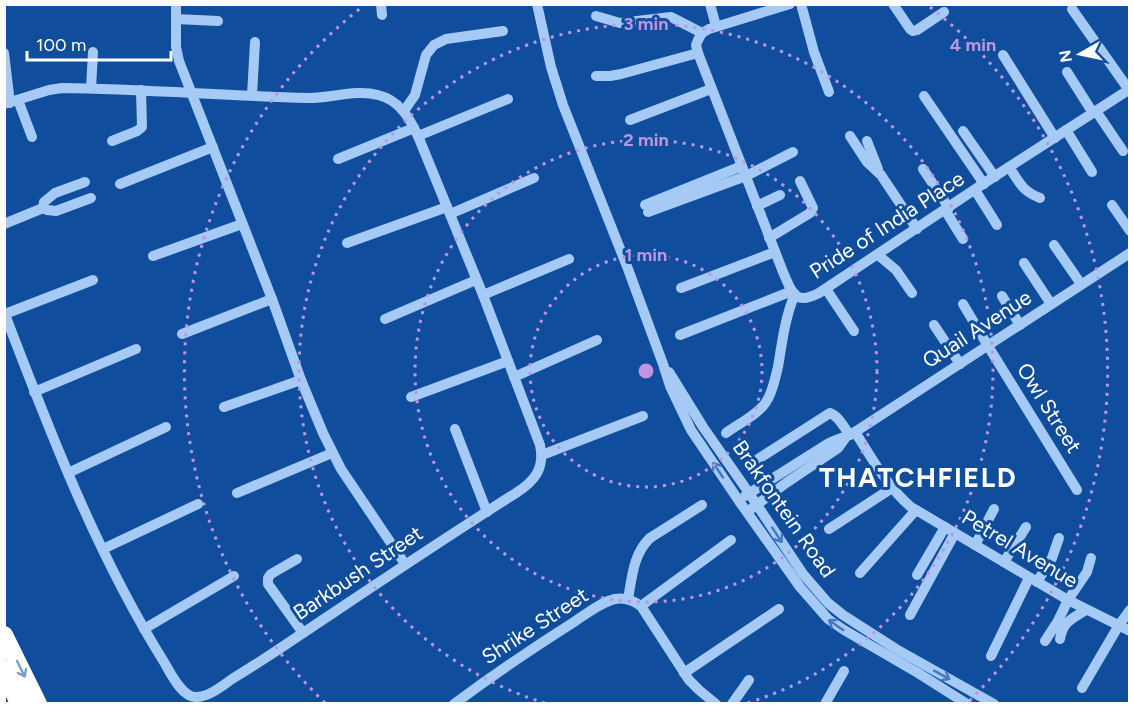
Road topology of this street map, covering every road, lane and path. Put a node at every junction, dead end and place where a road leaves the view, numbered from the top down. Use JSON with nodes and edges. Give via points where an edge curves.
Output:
{"nodes":[{"id":1,"x":176,"y":4,"type":"edge"},
{"id":2,"x":710,"y":4,"type":"edge"},
{"id":3,"x":801,"y":4,"type":"edge"},
{"id":4,"x":893,"y":4,"type":"edge"},
{"id":5,"x":787,"y":5,"type":"edge"},
{"id":6,"x":538,"y":7,"type":"edge"},
{"id":7,"x":1072,"y":9,"type":"dead end"},
{"id":8,"x":751,"y":10,"type":"edge"},
{"id":9,"x":944,"y":12,"type":"dead end"},
{"id":10,"x":638,"y":14,"type":"dead end"},
{"id":11,"x":596,"y":16,"type":"dead end"},
{"id":12,"x":176,"y":19,"type":"junction"},
{"id":13,"x":218,"y":21,"type":"dead end"},
{"id":14,"x":709,"y":29,"type":"junction"},
{"id":15,"x":503,"y":31,"type":"dead end"},
{"id":16,"x":255,"y":42,"type":"dead end"},
{"id":17,"x":93,"y":52,"type":"dead end"},
{"id":18,"x":697,"y":52,"type":"junction"},
{"id":19,"x":4,"y":53,"type":"edge"},
{"id":20,"x":1003,"y":55,"type":"dead end"},
{"id":21,"x":1067,"y":72,"type":"dead end"},
{"id":22,"x":596,"y":76,"type":"dead end"},
{"id":23,"x":91,"y":88,"type":"junction"},
{"id":24,"x":1129,"y":89,"type":"edge"},
{"id":25,"x":141,"y":90,"type":"junction"},
{"id":26,"x":711,"y":90,"type":"junction"},
{"id":27,"x":190,"y":92,"type":"junction"},
{"id":28,"x":829,"y":92,"type":"dead end"},
{"id":29,"x":252,"y":95,"type":"junction"},
{"id":30,"x":924,"y":96,"type":"dead end"},
{"id":31,"x":508,"y":99,"type":"dead end"},
{"id":32,"x":11,"y":102,"type":"edge"},
{"id":33,"x":401,"y":108,"type":"junction"},
{"id":34,"x":942,"y":111,"type":"dead end"},
{"id":35,"x":1096,"y":111,"type":"junction"},
{"id":36,"x":630,"y":120,"type":"dead end"},
{"id":37,"x":963,"y":130,"type":"dead end"},
{"id":38,"x":1066,"y":130,"type":"junction"},
{"id":39,"x":416,"y":132,"type":"junction"},
{"id":40,"x":850,"y":136,"type":"dead end"},
{"id":41,"x":33,"y":137,"type":"dead end"},
{"id":42,"x":1055,"y":138,"type":"junction"},
{"id":43,"x":1121,"y":139,"type":"dead end"},
{"id":44,"x":112,"y":141,"type":"dead end"},
{"id":45,"x":867,"y":141,"type":"dead end"},
{"id":46,"x":213,"y":147,"type":"junction"},
{"id":47,"x":1123,"y":151,"type":"dead end"},
{"id":48,"x":793,"y":152,"type":"dead end"},
{"id":49,"x":338,"y":159,"type":"dead end"},
{"id":50,"x":1009,"y":167,"type":"junction"},
{"id":51,"x":923,"y":169,"type":"dead end"},
{"id":52,"x":744,"y":171,"type":"junction"},
{"id":53,"x":1092,"y":172,"type":"dead end"},
{"id":54,"x":880,"y":175,"type":"junction"},
{"id":55,"x":534,"y":178,"type":"dead end"},
{"id":56,"x":800,"y":181,"type":"dead end"},
{"id":57,"x":85,"y":182,"type":"dead end"},
{"id":58,"x":986,"y":183,"type":"junction"},
{"id":59,"x":120,"y":184,"type":"dead end"},
{"id":60,"x":780,"y":195,"type":"dead end"},
{"id":61,"x":91,"y":198,"type":"dead end"},
{"id":62,"x":1040,"y":198,"type":"dead end"},
{"id":63,"x":1112,"y":205,"type":"dead end"},
{"id":64,"x":757,"y":206,"type":"junction"},
{"id":65,"x":43,"y":208,"type":"junction"},
{"id":66,"x":646,"y":209,"type":"dead end"},
{"id":67,"x":947,"y":209,"type":"junction"},
{"id":68,"x":448,"y":210,"type":"junction"},
{"id":69,"x":4,"y":224,"type":"edge"},
{"id":70,"x":242,"y":224,"type":"junction"},
{"id":71,"x":997,"y":225,"type":"dead end"},
{"id":72,"x":916,"y":229,"type":"junction"},
{"id":73,"x":1130,"y":231,"type":"edge"},
{"id":74,"x":769,"y":238,"type":"junction"},
{"id":75,"x":963,"y":238,"type":"dead end"},
{"id":76,"x":346,"y":243,"type":"dead end"},
{"id":77,"x":1054,"y":245,"type":"dead end"},
{"id":78,"x":775,"y":252,"type":"junction"},
{"id":79,"x":1130,"y":253,"type":"edge"},
{"id":80,"x":878,"y":255,"type":"junction"},
{"id":81,"x":153,"y":256,"type":"dead end"},
{"id":82,"x":569,"y":259,"type":"dead end"},
{"id":83,"x":1024,"y":263,"type":"dead end"},
{"id":84,"x":477,"y":279,"type":"junction"},
{"id":85,"x":93,"y":280,"type":"dead end"},
{"id":86,"x":1082,"y":284,"type":"junction"},
{"id":87,"x":681,"y":288,"type":"dead end"},
{"id":88,"x":826,"y":289,"type":"junction"},
{"id":89,"x":793,"y":293,"type":"junction"},
{"id":90,"x":912,"y":293,"type":"dead end"},
{"id":91,"x":483,"y":295,"type":"junction"},
{"id":92,"x":1002,"y":296,"type":"dead end"},
{"id":93,"x":272,"y":299,"type":"junction"},
{"id":94,"x":963,"y":304,"type":"dead end"},
{"id":95,"x":1051,"y":304,"type":"junction"},
{"id":96,"x":5,"y":313,"type":"edge"},
{"id":97,"x":385,"y":319,"type":"dead end"},
{"id":98,"x":934,"y":325,"type":"dead end"},
{"id":99,"x":1020,"y":325,"type":"junction"},
{"id":100,"x":854,"y":331,"type":"dead end"},
{"id":101,"x":182,"y":334,"type":"dead end"},
{"id":102,"x":680,"y":335,"type":"dead end"},
{"id":103,"x":597,"y":340,"type":"dead end"},
{"id":104,"x":988,"y":346,"type":"junction"},
{"id":105,"x":136,"y":349,"type":"dead end"},
{"id":106,"x":508,"y":361,"type":"junction"},
{"id":107,"x":663,"y":364,"type":"junction"},
{"id":108,"x":960,"y":364,"type":"junction"},
{"id":109,"x":514,"y":377,"type":"junction"},
{"id":110,"x":301,"y":380,"type":"junction"},
{"id":111,"x":34,"y":392,"type":"junction"},
{"id":112,"x":411,"y":397,"type":"dead end"},
{"id":113,"x":224,"y":407,"type":"dead end"},
{"id":114,"x":643,"y":416,"type":"dead end"},
{"id":115,"x":166,"y":427,"type":"dead end"},
{"id":116,"x":455,"y":429,"type":"dead end"},
{"id":117,"x":726,"y":433,"type":"dead end"},
{"id":118,"x":850,"y":435,"type":"junction"},
{"id":119,"x":332,"y":453,"type":"junction"},
{"id":120,"x":542,"y":455,"type":"junction"},
{"id":121,"x":755,"y":462,"type":"dead end"},
{"id":122,"x":806,"y":464,"type":"junction"},
{"id":123,"x":68,"y":473,"type":"junction"},
{"id":124,"x":892,"y":488,"type":"junction"},
{"id":125,"x":1077,"y":490,"type":"dead end"},
{"id":126,"x":237,"y":494,"type":"dead end"},
{"id":127,"x":749,"y":494,"type":"junction"},
{"id":128,"x":739,"y":501,"type":"junction"},
{"id":129,"x":198,"y":504,"type":"dead end"},
{"id":130,"x":702,"y":505,"type":"dead end"},
{"id":131,"x":757,"y":505,"type":"junction"},
{"id":132,"x":994,"y":509,"type":"dead end"},
{"id":133,"x":916,"y":510,"type":"junction"},
{"id":134,"x":487,"y":512,"type":"junction"},
{"id":135,"x":746,"y":512,"type":"junction"},
{"id":136,"x":1026,"y":527,"type":"dead end"},
{"id":137,"x":829,"y":529,"type":"dead end"},
{"id":138,"x":950,"y":530,"type":"junction"},
{"id":139,"x":1059,"y":538,"type":"dead end"},
{"id":140,"x":731,"y":540,"type":"dead end"},
{"id":141,"x":975,"y":545,"type":"junction"},
{"id":142,"x":103,"y":549,"type":"junction"},
{"id":143,"x":1091,"y":558,"type":"dead end"},
{"id":144,"x":297,"y":559,"type":"dead end"},
{"id":145,"x":1004,"y":562,"type":"junction"},
{"id":146,"x":405,"y":564,"type":"junction"},
{"id":147,"x":860,"y":573,"type":"dead end"},
{"id":148,"x":917,"y":575,"type":"dead end"},
{"id":149,"x":234,"y":576,"type":"dead end"},
{"id":150,"x":1033,"y":580,"type":"junction"},
{"id":151,"x":913,"y":597,"type":"dead end"},
{"id":152,"x":628,"y":599,"type":"junction"},
{"id":153,"x":1068,"y":600,"type":"junction"},
{"id":154,"x":641,"y":606,"type":"junction"},
{"id":155,"x":779,"y":609,"type":"dead end"},
{"id":156,"x":1086,"y":610,"type":"junction"},
{"id":157,"x":1130,"y":610,"type":"edge"},
{"id":158,"x":910,"y":615,"type":"dead end"},
{"id":159,"x":1119,"y":624,"type":"junction"},
{"id":160,"x":144,"y":629,"type":"junction"},
{"id":161,"x":1130,"y":631,"type":"edge"},
{"id":162,"x":303,"y":633,"type":"junction"},
{"id":163,"x":4,"y":635,"type":"edge"},
{"id":164,"x":1060,"y":639,"type":"dead end"},
{"id":165,"x":1045,"y":642,"type":"dead end"},
{"id":166,"x":991,"y":656,"type":"dead end"},
{"id":167,"x":4,"y":669,"type":"edge"},
{"id":168,"x":844,"y":671,"type":"dead end"},
{"id":169,"x":684,"y":673,"type":"junction"},
{"id":170,"x":749,"y":680,"type":"dead end"},
{"id":171,"x":1082,"y":688,"type":"dead end"},
{"id":172,"x":468,"y":699,"type":"edge"},
{"id":173,"x":989,"y":702,"type":"edge"},
{"id":174,"x":19,"y":704,"type":"edge"},
{"id":175,"x":38,"y":704,"type":"edge"},
{"id":176,"x":454,"y":704,"type":"edge"},
{"id":177,"x":716,"y":704,"type":"edge"},
{"id":178,"x":732,"y":704,"type":"edge"},
{"id":179,"x":825,"y":704,"type":"edge"},
{"id":180,"x":967,"y":704,"type":"edge"}],
"edges":[{"from":1,"to":12,"type":"street"},
{"from":2,"to":14,"type":"street"},
{"from":3,"to":28,"type":"street"},
{"from":4,"to":9,"type":"street","via":[[913,31]]},
{"from":5,"to":8,"type":"street"},
{"from":6,"to":107,"type":"street","name":"Brakfontein Road","via":[[563,105]]},
{"from":7,"to":24,"type":"street"},
{"from":8,"to":14,"type":"street"},
{"from":10,"to":14,"type":"street","via":[[674,11]]},
{"from":11,"to":14,"type":"street","via":[[620,23],[671,17]]},
{"from":12,"to":13,"type":"street"},
{"from":12,"to":27,"type":"street","via":[[176,53]]},
{"from":14,"to":18,"type":"street","via":[[698,40]]},
{"from":15,"to":33,"type":"street","via":[[446,39],[434,45],[426,55],[415,95]]},
{"from":16,"to":29,"type":"street"},
{"from":17,"to":23,"type":"street"},
{"from":18,"to":22,"type":"street","via":[[621,74]]},
{"from":18,"to":26,"type":"street","name":"Pride of India Place"},
{"from":19,"to":32,"type":"street"},
{"from":20,"to":42,"type":"street"},
{"from":21,"to":35,"type":"street"},
{"from":23,"to":25,"type":"street"},
{"from":23,"to":32,"type":"street","via":[[55,88]]},
{"from":24,"to":35,"type":"street","name":"Pride of India Place"},
{"from":25,"to":27,"type":"street"},
{"from":25,"to":44,"type":"street","via":[[142,127]]},
{"from":26,"to":36,"type":"street"},
{"from":26,"to":52,"type":"street","name":"Pride of India Place"},
{"from":27,"to":29,"type":"street"},
{"from":27,"to":46,"type":"street"},
{"from":29,"to":33,"type":"street","via":[[313,98],[370,93]]},
{"from":30,"to":58,"type":"street"},
{"from":31,"to":39,"type":"street"},
{"from":32,"to":41,"type":"street"},
{"from":33,"to":39,"type":"street"},
{"from":34,"to":58,"type":"street"},
{"from":35,"to":38,"type":"street","name":"Pride of India Place"},
{"from":35,"to":43,"type":"street"},
{"from":35,"to":47,"type":"street"},
{"from":37,"to":58,"type":"street"},
{"from":38,"to":42,"type":"street","name":"Pride of India Place"},
{"from":38,"to":53,"type":"street"},
{"from":39,"to":49,"type":"street"},
{"from":39,"to":68,"type":"street"},
{"from":40,"to":54,"type":"street"},
{"from":42,"to":50,"type":"street","name":"Pride of India Place"},
{"from":45,"to":54,"type":"street"},
{"from":46,"to":59,"type":"street"},
{"from":46,"to":70,"type":"street"},
{"from":48,"to":52,"type":"street"},
{"from":50,"to":58,"type":"street","name":"Pride of India Place"},
{"from":50,"to":62,"type":"street","via":[[1028,193]]},
{"from":51,"to":67,"type":"street"},
{"from":52,"to":64,"type":"street","name":"Pride of India Place"},
{"from":52,"to":66,"type":"street"},
{"from":54,"to":72,"type":"street"},
{"from":55,"to":68,"type":"street"},
{"from":56,"to":74,"type":"street","via":[[813,208]]},
{"from":57,"to":65,"type":"street","via":[[55,193]]},
{"from":58,"to":67,"type":"street","name":"Pride of India Place"},
{"from":58,"to":71,"type":"street"},
{"from":60,"to":64,"type":"street"},
{"from":61,"to":65,"type":"street","via":[[56,211]]},
{"from":63,"to":73,"type":"street"},
{"from":64,"to":74,"type":"street","name":"Pride of India Place"},
{"from":65,"to":69,"type":"street"},
{"from":67,"to":72,"type":"street","name":"Pride of India Place"},
{"from":67,"to":75,"type":"street"},
{"from":68,"to":76,"type":"street"},
{"from":68,"to":84,"type":"street"},
{"from":70,"to":81,"type":"street"},
{"from":70,"to":93,"type":"street"},
{"from":72,"to":80,"type":"street","name":"Pride of India Place"},
{"from":74,"to":78,"type":"street","name":"Pride of India Place"},
{"from":77,"to":86,"type":"street"},
{"from":78,"to":87,"type":"street"},
{"from":78,"to":89,"type":"street","name":"Pride of India Place"},
{"from":79,"to":86,"type":"street","name":"Quail Avenue"},
{"from":80,"to":88,"type":"street","name":"Pride of India Place"},
{"from":80,"to":90,"type":"street","via":[[896,270]]},
{"from":82,"to":91,"type":"street"},
{"from":83,"to":95,"type":"street"},
{"from":84,"to":91,"type":"street"},
{"from":84,"to":97,"type":"street"},
{"from":85,"to":96,"type":"street"},
{"from":86,"to":95,"type":"street","name":"Quail Avenue"},
{"from":88,"to":89,"type":"street","name":"Pride of India Place","via":[[807,299]]},
{"from":88,"to":100,"type":"street"},
{"from":89,"to":102,"type":"street"},
{"from":89,"to":117,"type":"street","via":[[771,393],[760,409]]},
{"from":91,"to":106,"type":"street"},
{"from":92,"to":99,"type":"street"},
{"from":93,"to":101,"type":"street"},
{"from":93,"to":110,"type":"street"},
{"from":94,"to":104,"type":"street","name":"Owl Street"},
{"from":95,"to":99,"type":"street","name":"Quail Avenue"},
{"from":96,"to":111,"type":"street"},
{"from":98,"to":108,"type":"street"},
{"from":99,"to":104,"type":"street","name":"Quail Avenue"},
{"from":103,"to":109,"type":"street"},
{"from":104,"to":108,"type":"street","name":"Quail Avenue"},
{"from":104,"to":125,"type":"street","name":"Owl Street"},
{"from":105,"to":111,"type":"street"},
{"from":106,"to":109,"type":"street"},
{"from":106,"to":112,"type":"street"},
{"from":107,"to":127,"type":"street","name":"Brakfontein Road"},
{"from":128,"to":107,"type":"street","name":"Brakfontein Road","one_way":true,"via":[[685,417]]},
{"from":108,"to":118,"type":"street","name":"Quail Avenue"},
{"from":109,"to":120,"type":"street"},
{"from":110,"to":113,"type":"street"},
{"from":110,"to":119,"type":"street"},
{"from":111,"to":123,"type":"street"},
{"from":114,"to":120,"type":"street"},
{"from":115,"to":123,"type":"street"},
{"from":116,"to":134,"type":"street"},
{"from":118,"to":121,"type":"street","name":"Petrel Avenue","via":[[830,413]]},
{"from":118,"to":122,"type":"street","name":"Quail Avenue","via":[[829,443]]},
{"from":118,"to":124,"type":"street","name":"Petrel Avenue"},
{"from":119,"to":126,"type":"street"},
{"from":119,"to":146,"type":"street"},
{"from":120,"to":134,"type":"street","name":"Barkbush Street","via":[[532,482]]},
{"from":122,"to":127,"type":"street","name":"Quail Avenue"},
{"from":122,"to":131,"type":"street","name":"Quail Avenue"},
{"from":123,"to":142,"type":"street"},
{"from":124,"to":133,"type":"street","name":"Petrel Avenue"},
{"from":124,"to":137,"type":"street"},
{"from":127,"to":128,"type":"street","name":"Quail Avenue"},
{"from":127,"to":131,"type":"street","name":"Brakfontein Road"},
{"from":128,"to":135,"type":"street","name":"Brakfontein Road"},
{"from":129,"to":142,"type":"street"},
{"from":130,"to":152,"type":"street","via":[[644,544],[636,559]]},
{"from":131,"to":135,"type":"street","name":"Quail Avenue"},
{"from":131,"to":173,"type":"street","name":"Brakfontein Road","one_way":true,"via":[[803,574],[828,603],[896,649]]},
{"from":132,"to":141,"type":"street"},
{"from":133,"to":138,"type":"street","name":"Petrel Avenue"},
{"from":133,"to":147,"type":"street"},
{"from":134,"to":146,"type":"street","name":"Barkbush Street"},
{"from":180,"to":135,"type":"street","name":"Brakfontein Road","one_way":true,"via":[[828,619]]},
{"from":136,"to":145,"type":"street"},
{"from":138,"to":141,"type":"street","name":"Petrel Avenue"},
{"from":138,"to":148,"type":"street"},
{"from":138,"to":151,"type":"street"},
{"from":138,"to":158,"type":"street"},
{"from":139,"to":150,"type":"street","via":[[1052,558]]},
{"from":140,"to":154,"type":"street"},
{"from":141,"to":145,"type":"street","name":"Petrel Avenue"},
{"from":142,"to":160,"type":"street"},
{"from":143,"to":153,"type":"street","via":[[1087,572]]},
{"from":144,"to":162,"type":"street","via":[[271,574],[268,584]]},
{"from":145,"to":150,"type":"street","name":"Petrel Avenue"},
{"from":146,"to":162,"type":"street","name":"Barkbush Street"},
{"from":149,"to":160,"type":"street"},
{"from":150,"to":153,"type":"street","name":"Petrel Avenue"},
{"from":150,"to":166,"type":"street"},
{"from":152,"to":154,"type":"street"},
{"from":152,"to":172,"type":"street","name":"Shrike Street","via":[[616,599],[598,607],[525,652]]},
{"from":153,"to":156,"type":"street","name":"Petrel Avenue"},
{"from":153,"to":165,"type":"street"},
{"from":154,"to":169,"type":"street"},
{"from":155,"to":169,"type":"street"},
{"from":156,"to":159,"type":"street","name":"Petrel Avenue"},
{"from":156,"to":164,"type":"street","via":[[1064,625]]},
{"from":157,"to":159,"type":"street"},
{"from":159,"to":161,"type":"street","name":"Petrel Avenue"},
{"from":159,"to":171,"type":"street"},
{"from":160,"to":162,"type":"street","name":"Barkbush Street","via":[[178,684],[195,697],[206,695]]},
{"from":163,"to":175,"type":"highway","one_way":true},
{"from":167,"to":174,"type":"highway"},
{"from":168,"to":179,"type":"street"},
{"from":169,"to":177,"type":"street"},
{"from":170,"to":178,"type":"street"},
{"from":172,"to":176,"type":"street","name":"Shrike Street"}]}
